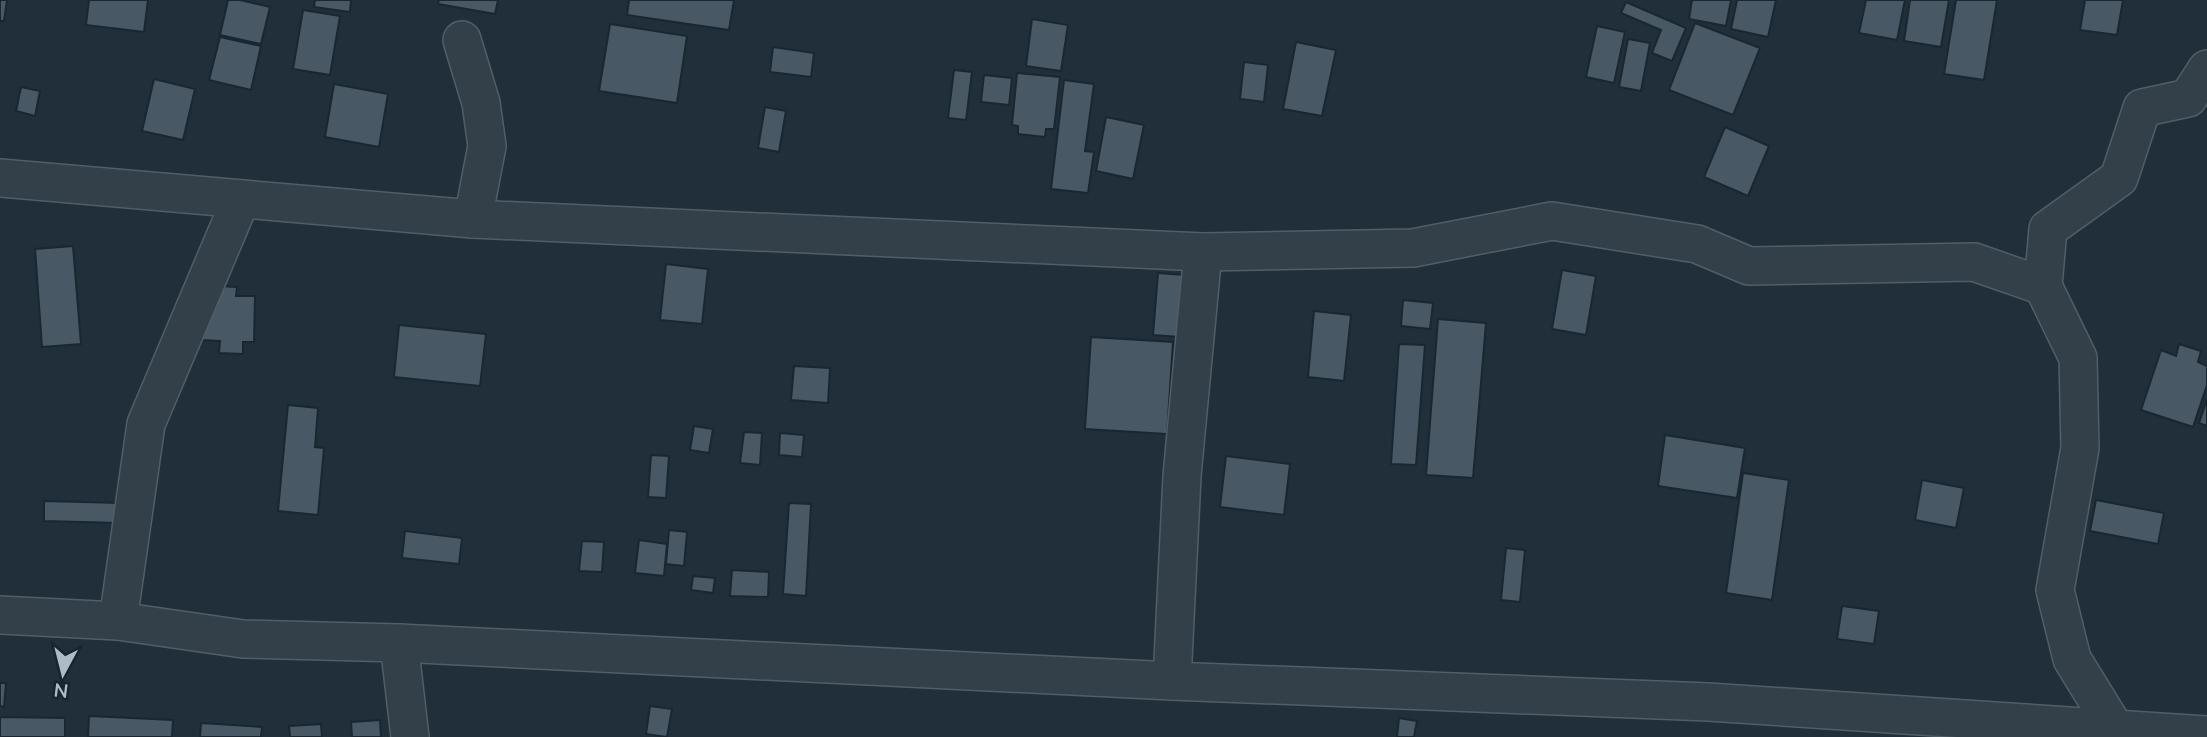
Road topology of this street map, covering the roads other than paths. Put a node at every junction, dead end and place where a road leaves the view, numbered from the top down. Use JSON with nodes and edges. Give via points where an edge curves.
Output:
{"nodes":[{"id":1,"x":462,"y":40,"type":"dead end"},
{"id":2,"x":2207,"y":69,"type":"edge"},
{"id":3,"x":0,"y":178,"type":"edge"},
{"id":4,"x":241,"y":199,"type":"junction"},
{"id":5,"x":473,"y":219,"type":"junction"},
{"id":6,"x":1203,"y":252,"type":"junction"},
{"id":7,"x":2043,"y":286,"type":"junction"},
{"id":8,"x":0,"y":615,"type":"edge"},
{"id":9,"x":118,"y":621,"type":"junction"},
{"id":10,"x":399,"y":643,"type":"junction"},
{"id":11,"x":1172,"y":681,"type":"junction"},
{"id":12,"x":2115,"y":733,"type":"edge"},
{"id":13,"x":2207,"y":735,"type":"edge"},
{"id":14,"x":410,"y":737,"type":"edge"}],
"edges":[{"from":1,"to":5,"type":"street","via":[[481,103],[487,146]]},
{"from":2,"to":7,"type":"street","via":[[2188,98],[2142,108],[2119,178],[2048,229]]},
{"from":3,"to":4,"type":"street"},
{"from":4,"to":5,"type":"street"},
{"from":4,"to":9,"type":"street","via":[[146,424]]},
{"from":5,"to":6,"type":"street"},
{"from":6,"to":7,"type":"street","via":[[1413,248],[1552,221],[1697,244],[1749,265],[1973,262]]},
{"from":6,"to":11,"type":"street","via":[[1182,476]]},
{"from":7,"to":12,"type":"street","via":[[2078,358],[2080,449],[2055,590],[2072,659]]},
{"from":8,"to":9,"type":"street"},
{"from":9,"to":10,"type":"street","via":[[243,639]]},
{"from":10,"to":11,"type":"street"},
{"from":10,"to":14,"type":"street"},
{"from":11,"to":12,"type":"street","via":[[1708,702]]},
{"from":12,"to":13,"type":"street"}]}
